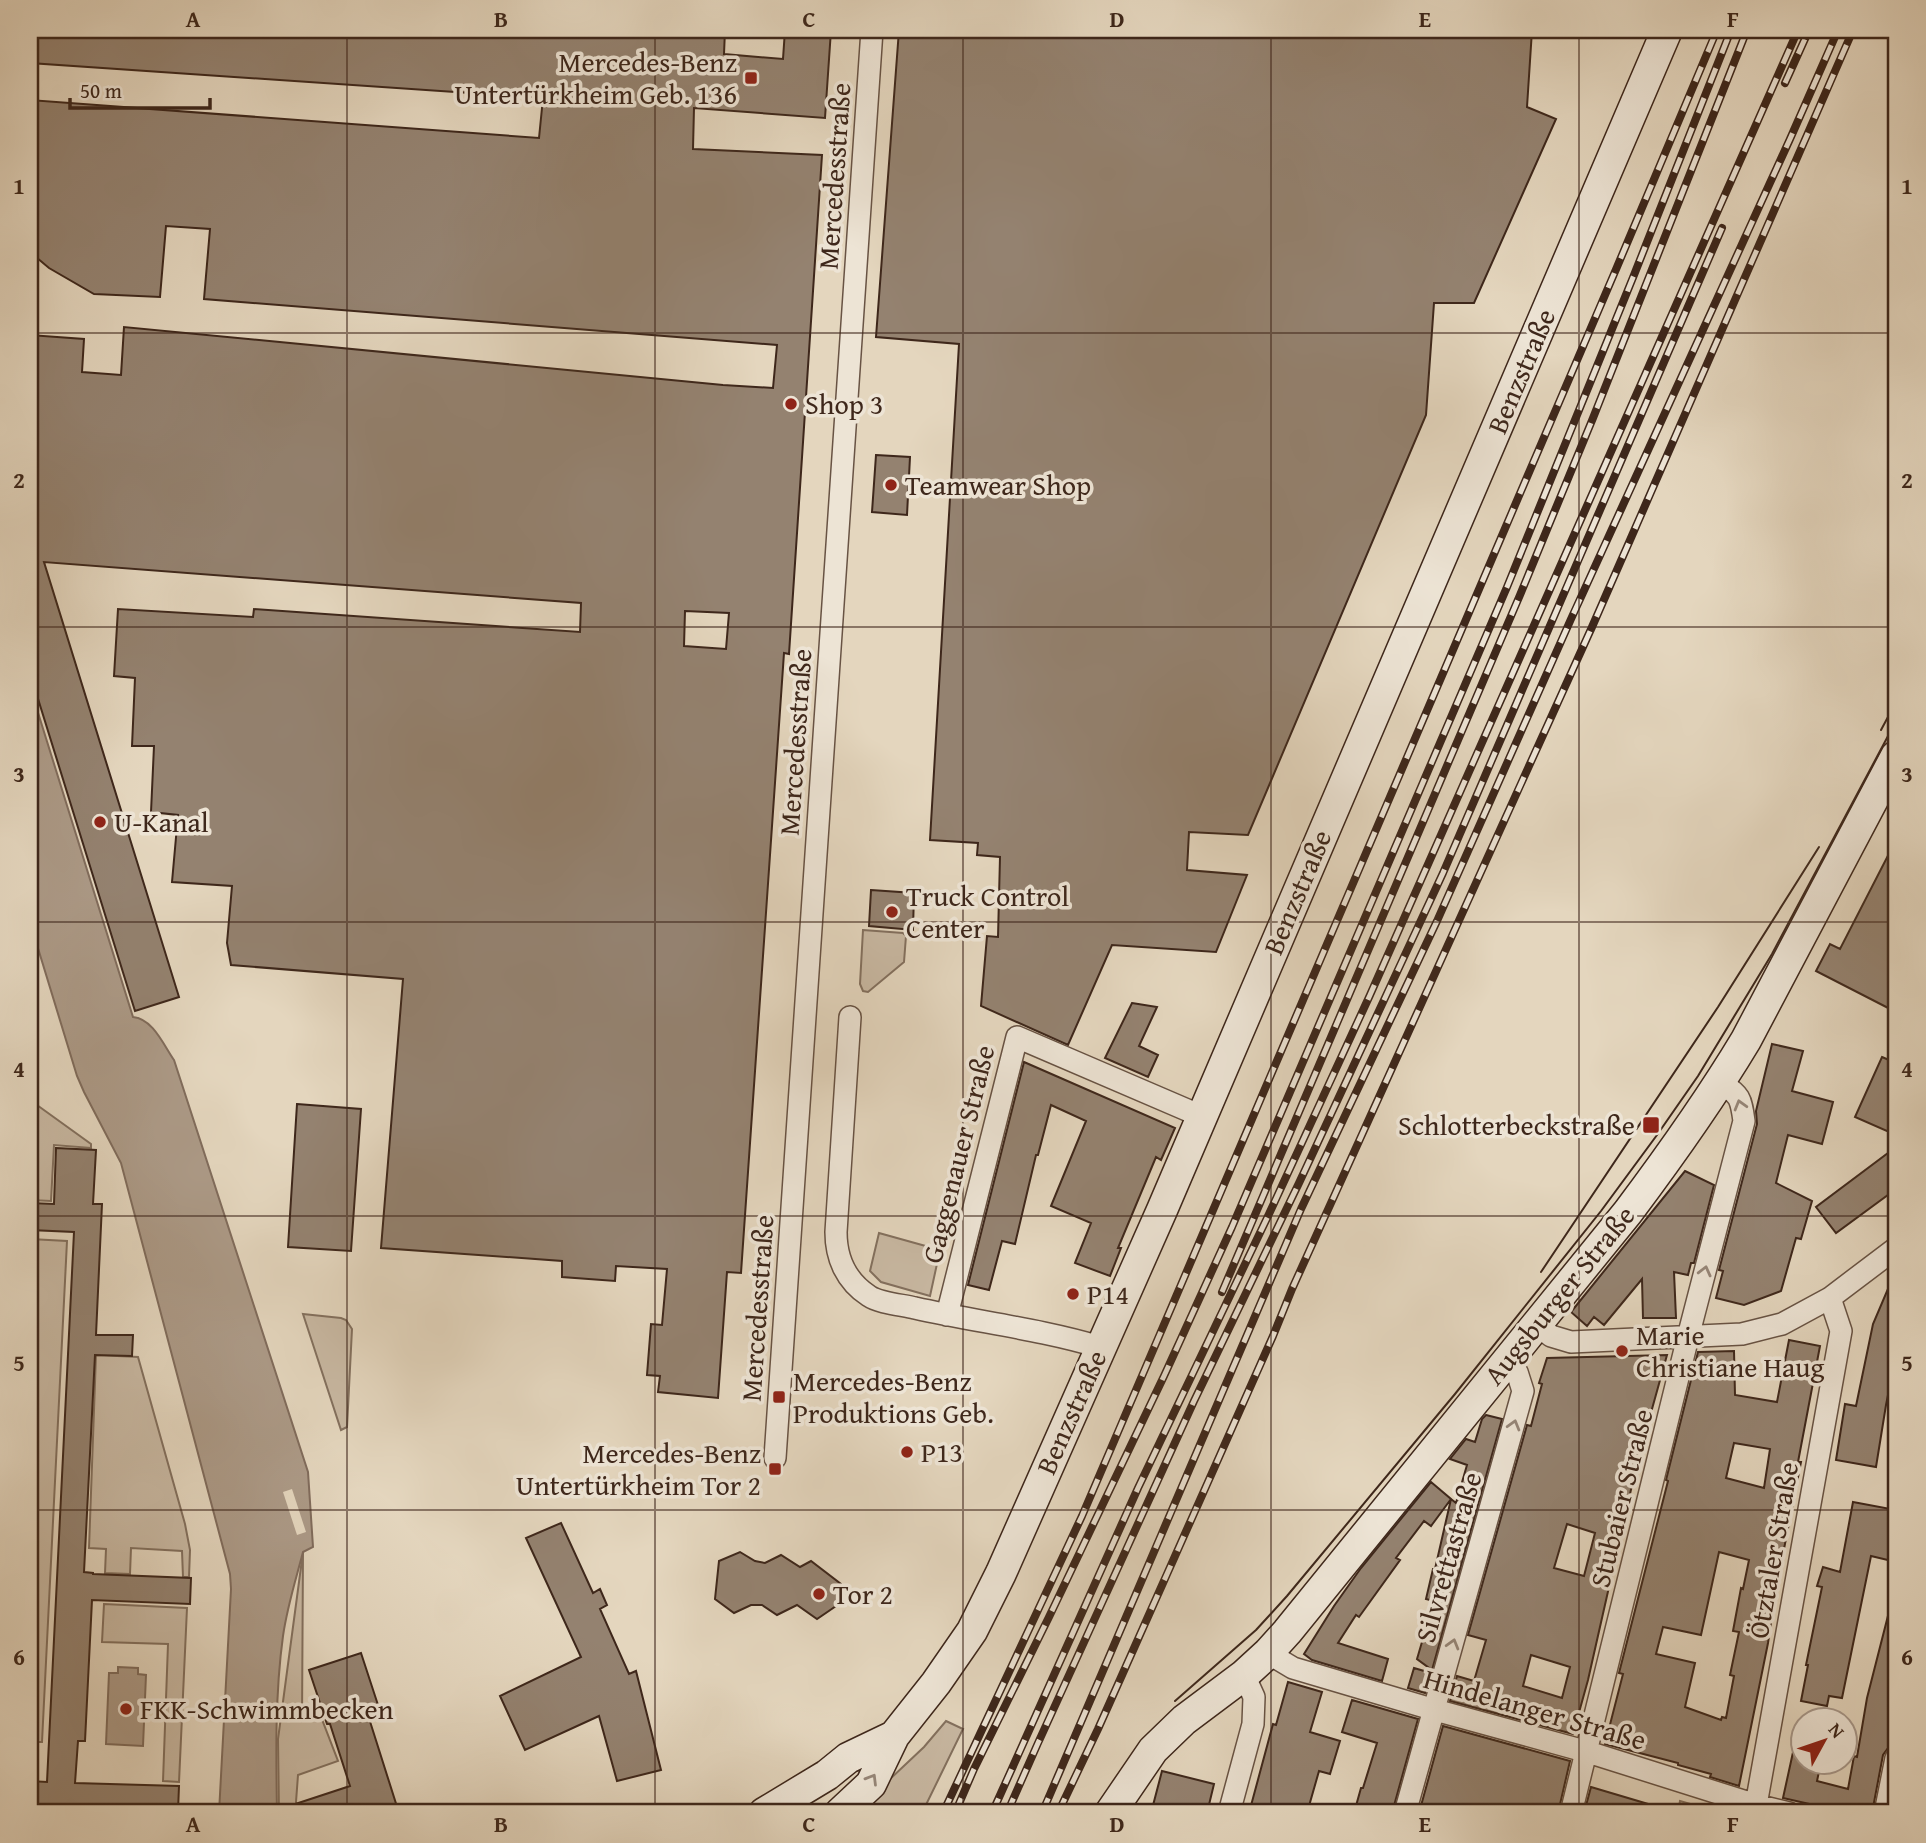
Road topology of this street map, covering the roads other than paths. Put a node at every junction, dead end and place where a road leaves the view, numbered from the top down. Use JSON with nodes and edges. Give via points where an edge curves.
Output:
{"nodes":[{"id":1,"x":872,"y":30,"type":"edge"},
{"id":2,"x":1667,"y":30,"type":"edge"},
{"id":3,"x":1896,"y":756,"type":"edge"},
{"id":4,"x":850,"y":1017,"type":"dead end"},
{"id":5,"x":1721,"y":1083,"type":"junction"},
{"id":6,"x":1201,"y":1115,"type":"junction"},
{"id":7,"x":1896,"y":1248,"type":"edge"},
{"id":8,"x":1830,"y":1298,"type":"junction"},
{"id":9,"x":947,"y":1315,"type":"junction"},
{"id":10,"x":1536,"y":1324,"type":"junction"},
{"id":11,"x":1688,"y":1337,"type":"junction"},
{"id":12,"x":1100,"y":1347,"type":"junction"},
{"id":13,"x":1505,"y":1362,"type":"junction"},
{"id":14,"x":775,"y":1458,"type":"dead end"},
{"id":15,"x":1268,"y":1653,"type":"junction"},
{"id":16,"x":1244,"y":1675,"type":"junction"},
{"id":17,"x":1435,"y":1710,"type":"junction"},
{"id":18,"x":894,"y":1736,"type":"junction"},
{"id":19,"x":1588,"y":1752,"type":"junction"},
{"id":20,"x":1896,"y":1758,"type":"edge"},
{"id":21,"x":797,"y":1805,"type":"edge"},
{"id":22,"x":1756,"y":1809,"type":"edge"},
{"id":23,"x":764,"y":1813,"type":"edge"},
{"id":24,"x":840,"y":1813,"type":"edge"},
{"id":25,"x":1110,"y":1813,"type":"edge"},
{"id":26,"x":1229,"y":1813,"type":"edge"},
{"id":27,"x":1405,"y":1813,"type":"edge"},
{"id":28,"x":1572,"y":1813,"type":"edge"},
{"id":29,"x":1789,"y":1813,"type":"edge"},
{"id":30,"x":1885,"y":1813,"type":"edge"}],
"edges":[{"from":1,"to":14,"type":"street","name":"Mercedesstraße"},
{"from":2,"to":6,"type":"main road","name":"Benzstraße"},
{"from":3,"to":5,"type":"main road","name":"Augsburger Straße"},
{"from":4,"to":9,"type":"street","via":[[836,1250],[853,1283],[871,1298]]},
{"from":5,"to":10,"type":"main road","name":"Augsburger Straße","via":[[1676,1149]]},
{"from":11,"to":5,"type":"street","name":"Stubaier Straße","one_way":true,"via":[[1744,1121],[1737,1094]]},
{"from":6,"to":9,"type":"street","name":"Gaggenauer Straße","via":[[1017,1037]]},
{"from":6,"to":12,"type":"main road","name":"Benzstraße"},
{"from":7,"to":8,"type":"street"},
{"from":8,"to":11,"type":"street","via":[[1782,1324],[1742,1334]]},
{"from":8,"to":22,"type":"street","name":"Ötztaler Straße","via":[[1841,1331]]},
{"from":9,"to":12,"type":"street"},
{"from":10,"to":11,"type":"street","via":[[1551,1336],[1571,1342]]},
{"from":10,"to":13,"type":"main road","name":"Augsburger Straße"},
{"from":11,"to":19,"type":"street","name":"Stubaier Straße"},
{"from":12,"to":18,"type":"main road","name":"Benzstraße","via":[[972,1631]]},
{"from":13,"to":15,"type":"main road","name":"Augsburger Straße"},
{"from":17,"to":13,"type":"street","name":"Silvrettastraße","one_way":true,"via":[[1523,1391],[1517,1372]]},
{"from":15,"to":16,"type":"main road","name":"Augsburger Straße"},
{"from":15,"to":17,"type":"street","name":"Hindelanger Straße","via":[[1293,1668]]},
{"from":16,"to":25,"type":"main road","name":"Augsburger Straße","via":[[1153,1750]]},
{"from":16,"to":26,"type":"street","via":[[1254,1697],[1253,1724]]},
{"from":17,"to":19,"type":"street","name":"Hindelanger Straße"},
{"from":17,"to":27,"type":"street","name":"Silvrettastraße"},
{"from":18,"to":21,"type":"main road","name":"Benzstraße","via":[[848,1758]]},
{"from":24,"to":18,"type":"main road","name":"Benzstraße","one_way":true,"via":[[871,1784]]},
{"from":19,"to":22,"type":"street","name":"Hindelanger Straße"},
{"from":19,"to":28,"type":"street","name":"Stubaier Straße"},
{"from":20,"to":30,"type":"street"},
{"from":21,"to":23,"type":"main road","name":"Benzstraße"},
{"from":22,"to":29,"type":"street","name":"Hindelanger Straße"}]}
